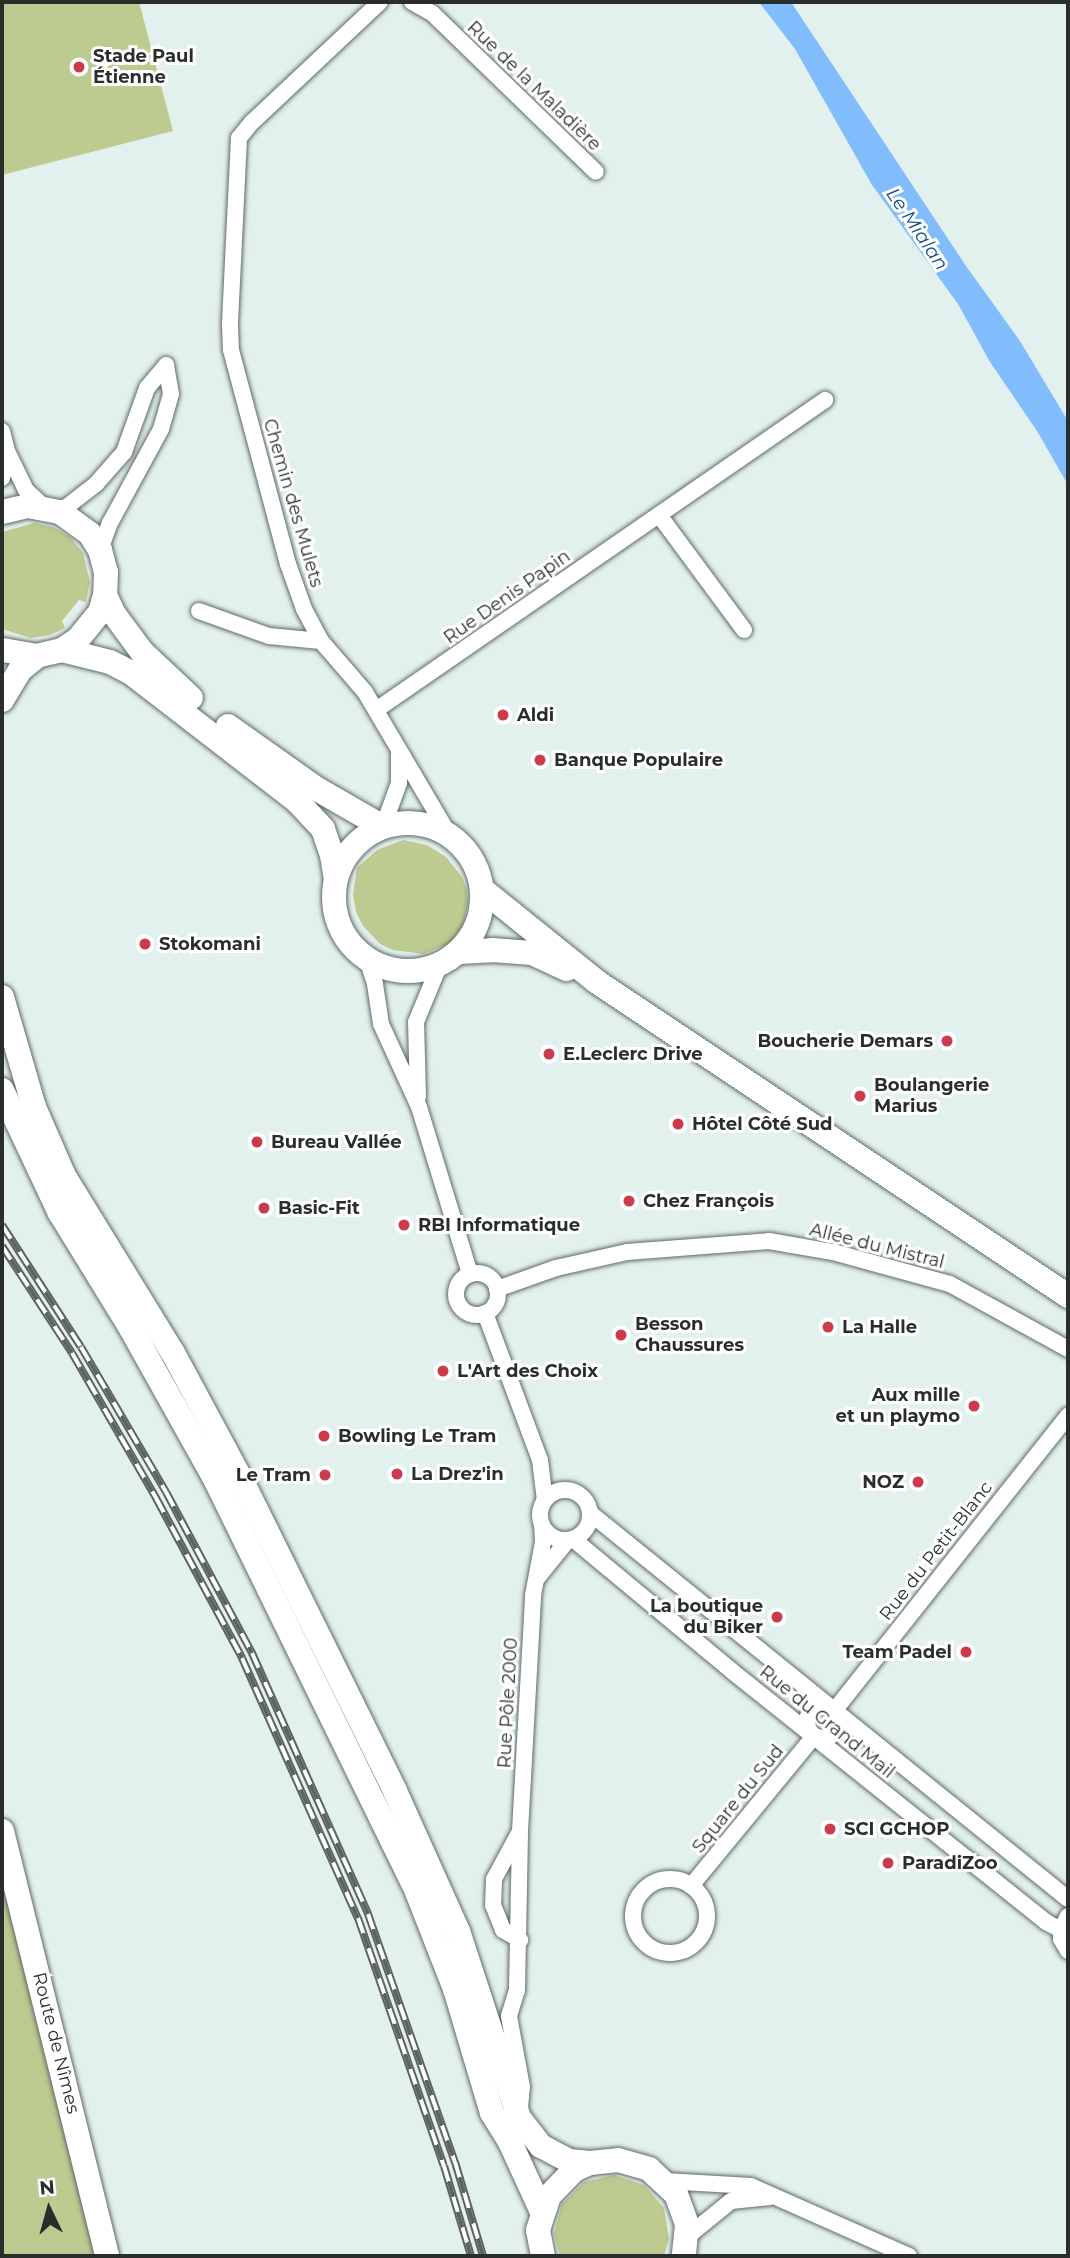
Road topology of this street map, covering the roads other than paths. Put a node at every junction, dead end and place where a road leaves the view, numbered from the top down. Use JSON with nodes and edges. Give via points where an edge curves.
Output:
{"nodes":[{"id":1,"x":380,"y":2,"type":"edge"},
{"id":2,"x":412,"y":2,"type":"edge"},
{"id":3,"x":596,"y":172,"type":"dead end"},
{"id":4,"x":825,"y":400,"type":"dead end"},
{"id":5,"x":2,"y":430,"type":"edge"},
{"id":6,"x":7,"y":451,"type":"junction"},
{"id":7,"x":2,"y":478,"type":"edge"},
{"id":8,"x":52,"y":509,"type":"junction"},
{"id":9,"x":2,"y":512,"type":"edge"},
{"id":10,"x":659,"y":515,"type":"junction"},
{"id":11,"x":100,"y":550,"type":"junction"},
{"id":12,"x":106,"y":595,"type":"junction"},
{"id":13,"x":199,"y":611,"type":"dead end"},
{"id":14,"x":744,"y":630,"type":"dead end"},
{"id":15,"x":321,"y":641,"type":"junction"},
{"id":16,"x":2,"y":650,"type":"edge"},
{"id":17,"x":62,"y":650,"type":"junction"},
{"id":18,"x":37,"y":656,"type":"junction"},
{"id":19,"x":2,"y":700,"type":"edge"},
{"id":20,"x":376,"y":710,"type":"junction"},
{"id":21,"x":399,"y":747,"type":"junction"},
{"id":22,"x":383,"y":827,"type":"junction"},
{"id":23,"x":448,"y":834,"type":"junction"},
{"id":24,"x":336,"y":879,"type":"junction"},
{"id":25,"x":483,"y":890,"type":"junction"},
{"id":26,"x":367,"y":958,"type":"junction"},
{"id":27,"x":449,"y":958,"type":"junction"},
{"id":28,"x":597,"y":982,"type":"junction"},
{"id":29,"x":2,"y":997,"type":"edge"},
{"id":30,"x":2,"y":1090,"type":"edge"},
{"id":31,"x":419,"y":1107,"type":"junction"},
{"id":32,"x":470,"y":1274,"type":"junction"},
{"id":33,"x":498,"y":1289,"type":"junction"},
{"id":34,"x":1068,"y":1296,"type":"edge"},
{"id":35,"x":485,"y":1313,"type":"junction"},
{"id":36,"x":1068,"y":1349,"type":"edge"},
{"id":37,"x":1068,"y":1416,"type":"edge"},
{"id":38,"x":540,"y":1460,"type":"junction"},
{"id":39,"x":569,"y":1490,"type":"junction"},
{"id":40,"x":545,"y":1499,"type":"junction"},
{"id":41,"x":590,"y":1513,"type":"junction"},
{"id":42,"x":541,"y":1525,"type":"junction"},
{"id":43,"x":570,"y":1540,"type":"junction"},
{"id":44,"x":538,"y":1577,"type":"junction"},
{"id":45,"x":834,"y":1711,"type":"junction"},
{"id":46,"x":814,"y":1735,"type":"junction"},
{"id":47,"x":2,"y":1831,"type":"edge"},
{"id":48,"x":520,"y":1831,"type":"junction"},
{"id":49,"x":691,"y":1886,"type":"junction"},
{"id":50,"x":1068,"y":1899,"type":"edge"},
{"id":51,"x":1064,"y":1923,"type":"edge"},
{"id":52,"x":520,"y":1940,"type":"junction"},
{"id":53,"x":1068,"y":1951,"type":"edge"},
{"id":54,"x":519,"y":2118,"type":"junction"},
{"id":55,"x":590,"y":2163,"type":"junction"},
{"id":56,"x":665,"y":2181,"type":"junction"},
{"id":57,"x":779,"y":2197,"type":"junction"},
{"id":58,"x":542,"y":2212,"type":"junction"},
{"id":59,"x":686,"y":2246,"type":"edge"},
{"id":60,"x":107,"y":2256,"type":"edge"},
{"id":61,"x":543,"y":2256,"type":"edge"},
{"id":62,"x":909,"y":2256,"type":"edge"}],
"edges":[{"from":1,"to":15,"type":"street","name":"Chemin des Mulets","via":[[239,138],[231,350],[288,564],[303,609]]},
{"from":2,"to":3,"type":"street","name":"Rue de la Maladière","via":[[432,13]]},
{"from":4,"to":10,"type":"street","name":"Rue Denis Papin"},
{"from":5,"to":6,"type":"street"},
{"from":6,"to":7,"type":"street"},
{"from":6,"to":8,"type":"street","via":[[26,490]]},
{"from":8,"to":9,"type":"main road","via":[[28,506]]},
{"from":8,"to":11,"type":"main road","via":[[76,521]]},
{"from":8,"to":11,"type":"street","via":[[96,484],[124,452],[147,388],[166,365],[171,394],[161,429]]},
{"from":10,"to":14,"type":"street"},
{"from":10,"to":20,"type":"street","name":"Rue Denis Papin"},
{"from":11,"to":12,"type":"main road"},
{"from":12,"to":17,"type":"main road","via":[[90,628]]},
{"from":12,"to":22,"type":"main road","via":[[126,632],[174,686],[317,789]]},
{"from":13,"to":15,"type":"street","via":[[269,636]]},
{"from":15,"to":20,"type":"street","name":"Chemin des Mulets"},
{"from":16,"to":18,"type":"main road"},
{"from":17,"to":18,"type":"main road"},
{"from":17,"to":24,"type":"main road","via":[[130,672],[297,801],[323,829]]},
{"from":18,"to":19,"type":"main road","via":[[19,670]]},
{"from":20,"to":21,"type":"street","name":"Chemin des Mulets"},
{"from":21,"to":22,"type":"street","via":[[399,783]]},
{"from":21,"to":23,"type":"street","name":"Chemin des Mulets"},
{"from":22,"to":23,"type":"main road","via":[[427,824]]},
{"from":22,"to":24,"type":"main road","via":[[353,847]]},
{"from":23,"to":25,"type":"main road","via":[[472,858]]},
{"from":24,"to":26,"type":"main road","via":[[337,918],[354,947]]},
{"from":25,"to":27,"type":"main road","via":[[478,924]]},
{"from":25,"to":28,"type":"main road"},
{"from":26,"to":27,"type":"main road","via":[[390,969],[415,971]]},
{"from":26,"to":31,"type":"street","via":[[381,1024]]},
{"from":27,"to":28,"type":"main road","via":[[492,950],[532,953]]},
{"from":27,"to":31,"type":"street","via":[[416,1022]]},
{"from":28,"to":34,"type":"main road"},
{"from":29,"to":54,"type":"main road","via":[[30,1097],[64,1176],[173,1353],[244,1485],[395,1791],[458,1931]]},
{"from":30,"to":58,"type":"main road","via":[[48,1190],[215,1479],[417,1892],[455,1989],[492,2113]]},
{"from":31,"to":32,"type":"street"},
{"from":32,"to":33,"type":"street","via":[[487,1275]]},
{"from":32,"to":35,"type":"street","via":[[459,1283],[456,1297],[464,1310]]},
{"from":33,"to":35,"type":"street","via":[[496,1303]]},
{"from":33,"to":36,"type":"street","name":"Allée du Mistral","via":[[556,1268],[627,1252],[769,1241],[833,1252],[950,1284]]},
{"from":35,"to":38,"type":"street"},
{"from":37,"to":45,"type":"street","name":"Rue du Petit-Blanc"},
{"from":38,"to":39,"type":"street"},
{"from":38,"to":40,"type":"street"},
{"from":39,"to":40,"type":"street"},
{"from":39,"to":41,"type":"street","via":[[584,1498]]},
{"from":40,"to":42,"type":"street"},
{"from":41,"to":43,"type":"street","via":[[586,1529]]},
{"from":41,"to":45,"type":"street","name":"Rue du Grand Mail"},
{"from":42,"to":43,"type":"street","via":[[554,1538]]},
{"from":42,"to":44,"type":"street","name":"Rue Pôle 2000"},
{"from":43,"to":44,"type":"street"},
{"from":43,"to":46,"type":"street","name":"Rue du Grand Mail"},
{"from":44,"to":48,"type":"street","name":"Rue Pôle 2000","via":[[533,1595]]},
{"from":45,"to":46,"type":"street","name":"Rue du Petit-Blanc","via":[[839,1720],[837,1730],[830,1737]]},
{"from":45,"to":46,"type":"street","name":"Rue du Petit-Blanc","via":[[825,1707],[811,1713],[808,1728]]},
{"from":45,"to":50,"type":"street","name":"Rue du Grand Mail"},
{"from":46,"to":49,"type":"street","name":"Square du Sud"},
{"from":46,"to":51,"type":"street","name":"Rue du Grand Mail","via":[[1046,1922]]},
{"from":47,"to":60,"type":"main road","name":"Route de Nîmes"},
{"from":48,"to":52,"type":"street","name":"Rue Pôle 2000"},
{"from":48,"to":52,"type":"street","name":"Rue Pôle 2000","via":[[494,1879],[493,1890],[495,1916],[503,1930]]},
{"from":49,"to":49,"type":"street","via":[[669,1879],[659,1881],[636,1902],[634,1923],[652,1948],[682,1951],[699,1939],[707,1909]]},
{"from":51,"to":53,"type":"street","via":[[1061,1939]]},
{"from":52,"to":54,"type":"street","name":"Rue Pôle 2000","via":[[517,1990],[509,2016],[522,2087]]},
{"from":54,"to":55,"type":"main road","via":[[541,2146],[569,2161]]},
{"from":55,"to":56,"type":"main road","via":[[632,2162]]},
{"from":55,"to":58,"type":"main road","via":[[560,2182]]},
{"from":56,"to":57,"type":"street","via":[[735,2183]]},
{"from":56,"to":59,"type":"main road","via":[[683,2209]]},
{"from":57,"to":59,"type":"street","via":[[731,2201]]},
{"from":57,"to":62,"type":"street"},
{"from":58,"to":61,"type":"main road","via":[[538,2230]]}]}
